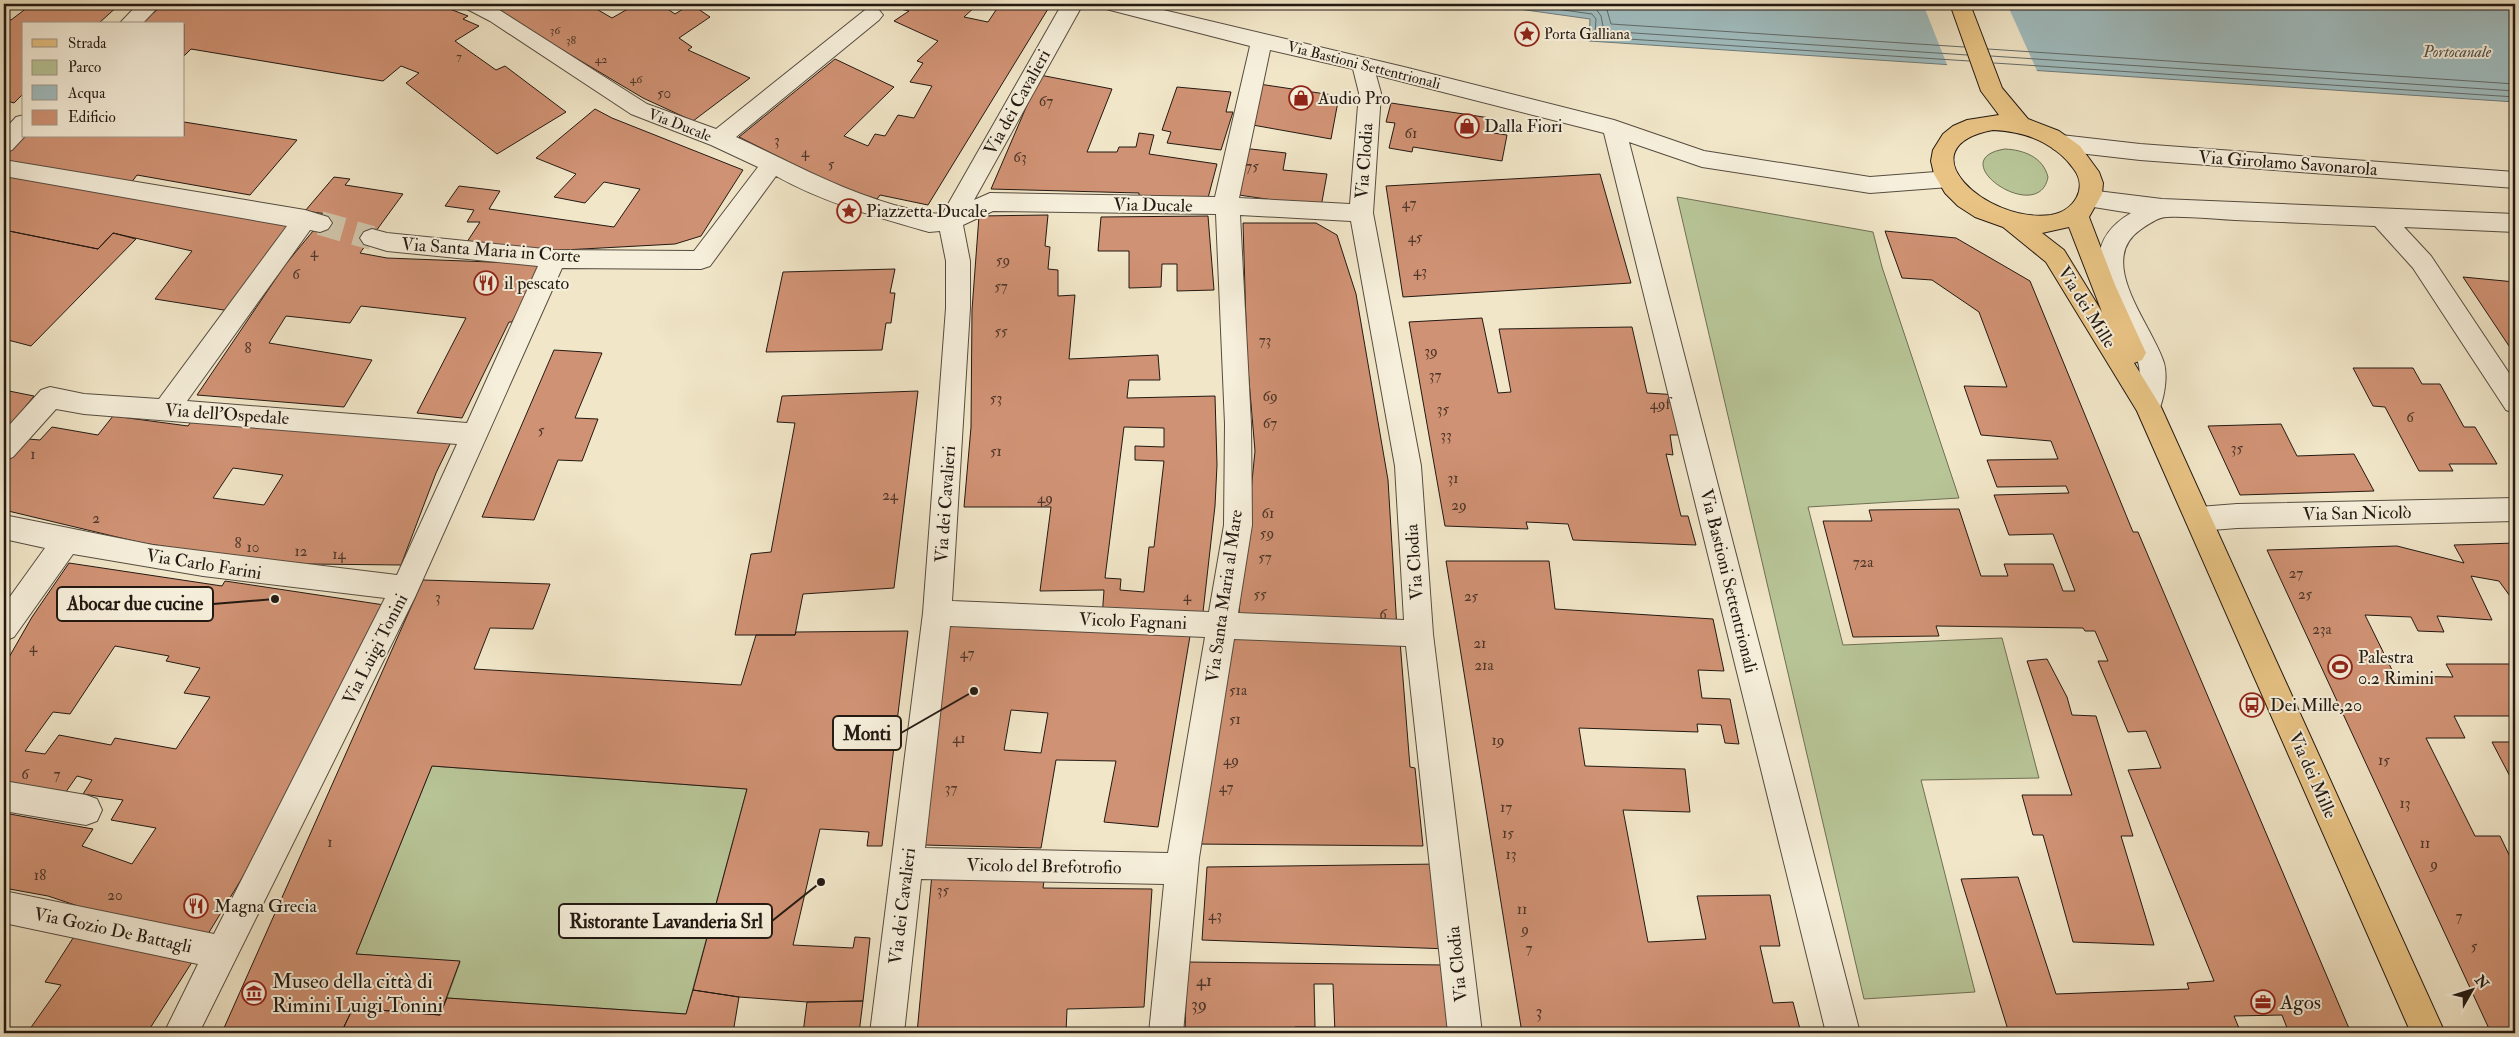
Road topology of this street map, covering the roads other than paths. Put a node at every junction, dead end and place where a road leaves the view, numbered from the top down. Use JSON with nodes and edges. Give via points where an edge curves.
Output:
{"nodes":[{"id":1,"x":150,"y":4,"type":"edge"},
{"id":2,"x":474,"y":4,"type":"edge"},
{"id":3,"x":1072,"y":4,"type":"edge"},
{"id":4,"x":1113,"y":4,"type":"edge"},
{"id":5,"x":1960,"y":4,"type":"edge"},
{"id":6,"x":872,"y":15,"type":"dead end"},
{"id":7,"x":131,"y":22,"type":"edge"},
{"id":8,"x":1262,"y":40,"type":"junction"},
{"id":9,"x":1362,"y":64,"type":"junction"},
{"id":10,"x":1404,"y":74,"type":"junction"},
{"id":11,"x":1992,"y":91,"type":"junction"},
{"id":12,"x":1370,"y":92,"type":"junction"},
{"id":13,"x":4,"y":113,"type":"edge"},
{"id":14,"x":22,"y":117,"type":"edge"},
{"id":15,"x":22,"y":125,"type":"edge"},
{"id":16,"x":2020,"y":125,"type":"junction"},
{"id":17,"x":1969,"y":126,"type":"junction"},
{"id":18,"x":1614,"y":128,"type":"junction"},
{"id":19,"x":718,"y":139,"type":"junction"},
{"id":20,"x":2061,"y":143,"type":"junction"},
{"id":21,"x":4,"y":144,"type":"edge"},
{"id":22,"x":773,"y":164,"type":"junction"},
{"id":23,"x":4,"y":168,"type":"edge"},
{"id":24,"x":1949,"y":179,"type":"junction"},
{"id":25,"x":2515,"y":180,"type":"edge"},
{"id":26,"x":1228,"y":206,"type":"junction"},
{"id":27,"x":2083,"y":206,"type":"junction"},
{"id":28,"x":2162,"y":208,"type":"junction"},
{"id":29,"x":1360,"y":213,"type":"junction"},
{"id":30,"x":2381,"y":217,"type":"junction"},
{"id":31,"x":950,"y":220,"type":"junction"},
{"id":32,"x":2010,"y":220,"type":"junction"},
{"id":33,"x":2515,"y":223,"type":"edge"},
{"id":34,"x":372,"y":238,"type":"tunnel mouth"},
{"id":35,"x":554,"y":258,"type":"junction"},
{"id":36,"x":2515,"y":403,"type":"edge"},
{"id":37,"x":2148,"y":407,"type":"junction"},
{"id":38,"x":167,"y":409,"type":"junction"},
{"id":39,"x":473,"y":434,"type":"junction"},
{"id":40,"x":4,"y":449,"type":"edge"},
{"id":41,"x":2515,"y":509,"type":"edge"},
{"id":42,"x":2199,"y":520,"type":"junction"},
{"id":43,"x":4,"y":527,"type":"edge"},
{"id":44,"x":66,"y":541,"type":"junction"},
{"id":45,"x":405,"y":588,"type":"junction"},
{"id":46,"x":938,"y":613,"type":"junction"},
{"id":47,"x":1221,"y":625,"type":"junction"},
{"id":48,"x":4,"y":628,"type":"edge"},
{"id":49,"x":1419,"y":634,"type":"junction"},
{"id":50,"x":4,"y":796,"type":"edge"},
{"id":51,"x":86,"y":810,"type":"dead end"},
{"id":52,"x":907,"y":863,"type":"junction"},
{"id":53,"x":1182,"y":869,"type":"junction"},
{"id":54,"x":4,"y":907,"type":"edge"},
{"id":55,"x":221,"y":952,"type":"junction"},
{"id":56,"x":181,"y":1033,"type":"edge"},
{"id":57,"x":887,"y":1033,"type":"edge"},
{"id":58,"x":1166,"y":1033,"type":"edge"},
{"id":59,"x":1465,"y":1033,"type":"edge"},
{"id":60,"x":1843,"y":1033,"type":"edge"},
{"id":61,"x":2428,"y":1033,"type":"edge"}],
"edges":[{"from":1,"to":7,"type":"street"},
{"from":2,"to":19,"type":"street","name":"Via Ducale","via":[[639,110]]},
{"from":3,"to":31,"type":"street","name":"Via dei Cavalieri"},
{"from":4,"to":8,"type":"street","name":"Via Bastioni Settentrionali"},
{"from":5,"to":11,"type":"main road"},
{"from":6,"to":19,"type":"street","name":"Via Ducale"},
{"from":8,"to":9,"type":"street","name":"Via Bastioni Settentrionali"},
{"from":8,"to":26,"type":"street","name":"Via Santa Maria al Mare","via":[[1227,196]]},
{"from":9,"to":10,"type":"street","name":"Via Bastioni Settentrionali"},
{"from":9,"to":12,"type":"street","name":"Via Clodia"},
{"from":10,"to":12,"type":"street"},
{"from":10,"to":18,"type":"street","name":"Via Bastioni Settentrionali"},
{"from":11,"to":16,"type":"main road"},
{"from":11,"to":17,"type":"main road"},
{"from":12,"to":29,"type":"street","name":"Via Clodia"},
{"from":13,"to":14,"type":"street"},
{"from":15,"to":21,"type":"street"},
{"from":16,"to":17,"type":"main road","via":[[1993,122]]},
{"from":16,"to":20,"type":"main road"},
{"from":17,"to":24,"type":"main road","via":[[1950,139],[1944,148],[1942,158]]},
{"from":18,"to":24,"type":"street","name":"Via Bastioni Settentrionali","via":[[1702,159],[1764,170],[1870,185]]},
{"from":18,"to":60,"type":"street","name":"Via Bastioni Settentrionali"},
{"from":19,"to":22,"type":"street"},
{"from":20,"to":25,"type":"street","name":"Via Girolamo Savonarola","via":[[2140,152]]},
{"from":20,"to":27,"type":"main road","via":[[2087,170],[2090,180]]},
{"from":22,"to":31,"type":"street","via":[[806,182],[868,206],[928,223]]},
{"from":22,"to":35,"type":"street","name":"Via Santa Maria in Corte","via":[[701,260]]},
{"from":23,"to":38,"type":"street","via":[[312,221]]},
{"from":24,"to":32,"type":"main road","via":[[1967,200]]},
{"from":26,"to":29,"type":"street","name":"Via Ducale"},
{"from":26,"to":31,"type":"street","name":"Via Ducale","via":[[990,202]]},
{"from":26,"to":47,"type":"street","name":"Via Santa Maria al Mare","via":[[1238,424],[1238,525]]},
{"from":27,"to":28,"type":"street"},
{"from":27,"to":32,"type":"main road","via":[[2063,220],[2047,224]]},
{"from":27,"to":37,"type":"main road","name":"Via dei Mille","via":[[2103,285],[2136,361]]},
{"from":28,"to":30,"type":"street"},
{"from":28,"to":37,"type":"street","name":"Via dei Mille","via":[[2123,230],[2112,246],[2110,263],[2115,285],[2152,363]]},
{"from":29,"to":49,"type":"street","name":"Via Clodia","via":[[1408,466]]},
{"from":30,"to":33,"type":"street"},
{"from":30,"to":36,"type":"street","via":[[2422,262]]},
{"from":31,"to":46,"type":"street","name":"Via dei Cavalieri","via":[[958,262],[958,308]]},
{"from":32,"to":37,"type":"main road","name":"Via dei Mille","via":[[2055,256]]},
{"from":34,"to":35,"type":"street","name":"Via Santa Maria in Corte"},
{"from":35,"to":39,"type":"street","name":"Via Luigi Tonini"},
{"from":37,"to":42,"type":"main road","name":"Via dei Mille"},
{"from":38,"to":39,"type":"street","name":"Via dell'Ospedale"},
{"from":38,"to":40,"type":"street","name":"Via dell'Ospedale","via":[[84,404],[50,397]]},
{"from":39,"to":45,"type":"street","name":"Via Luigi Tonini"},
{"from":41,"to":42,"type":"street","name":"Via San Nicolò","via":[[2237,516]]},
{"from":42,"to":61,"type":"main road","name":"Via dei Mille"},
{"from":43,"to":44,"type":"street","name":"Via Carlo Farini"},
{"from":44,"to":45,"type":"street","name":"Via Carlo Farini","via":[[261,573]]},
{"from":44,"to":48,"type":"street"},
{"from":45,"to":55,"type":"street","name":"Via Luigi Tonini"},
{"from":46,"to":47,"type":"street","name":"Vicolo Fagnani"},
{"from":46,"to":52,"type":"street","name":"Via dei Cavalieri"},
{"from":47,"to":49,"type":"street","name":"Vicolo Fagnani"},
{"from":47,"to":53,"type":"street","name":"Via Santa Maria al Mare"},
{"from":49,"to":59,"type":"street","name":"Via Clodia"},
{"from":50,"to":51,"type":"street"},
{"from":52,"to":53,"type":"street","name":"Vicolo del Brefotrofio"},
{"from":52,"to":57,"type":"street","name":"Via dei Cavalieri"},
{"from":53,"to":58,"type":"street","name":"Via Santa Maria al Mare"},
{"from":54,"to":55,"type":"street","name":"Via Gozio De Battagli"},
{"from":55,"to":56,"type":"street","name":"Via Luigi Tonini"}]}
